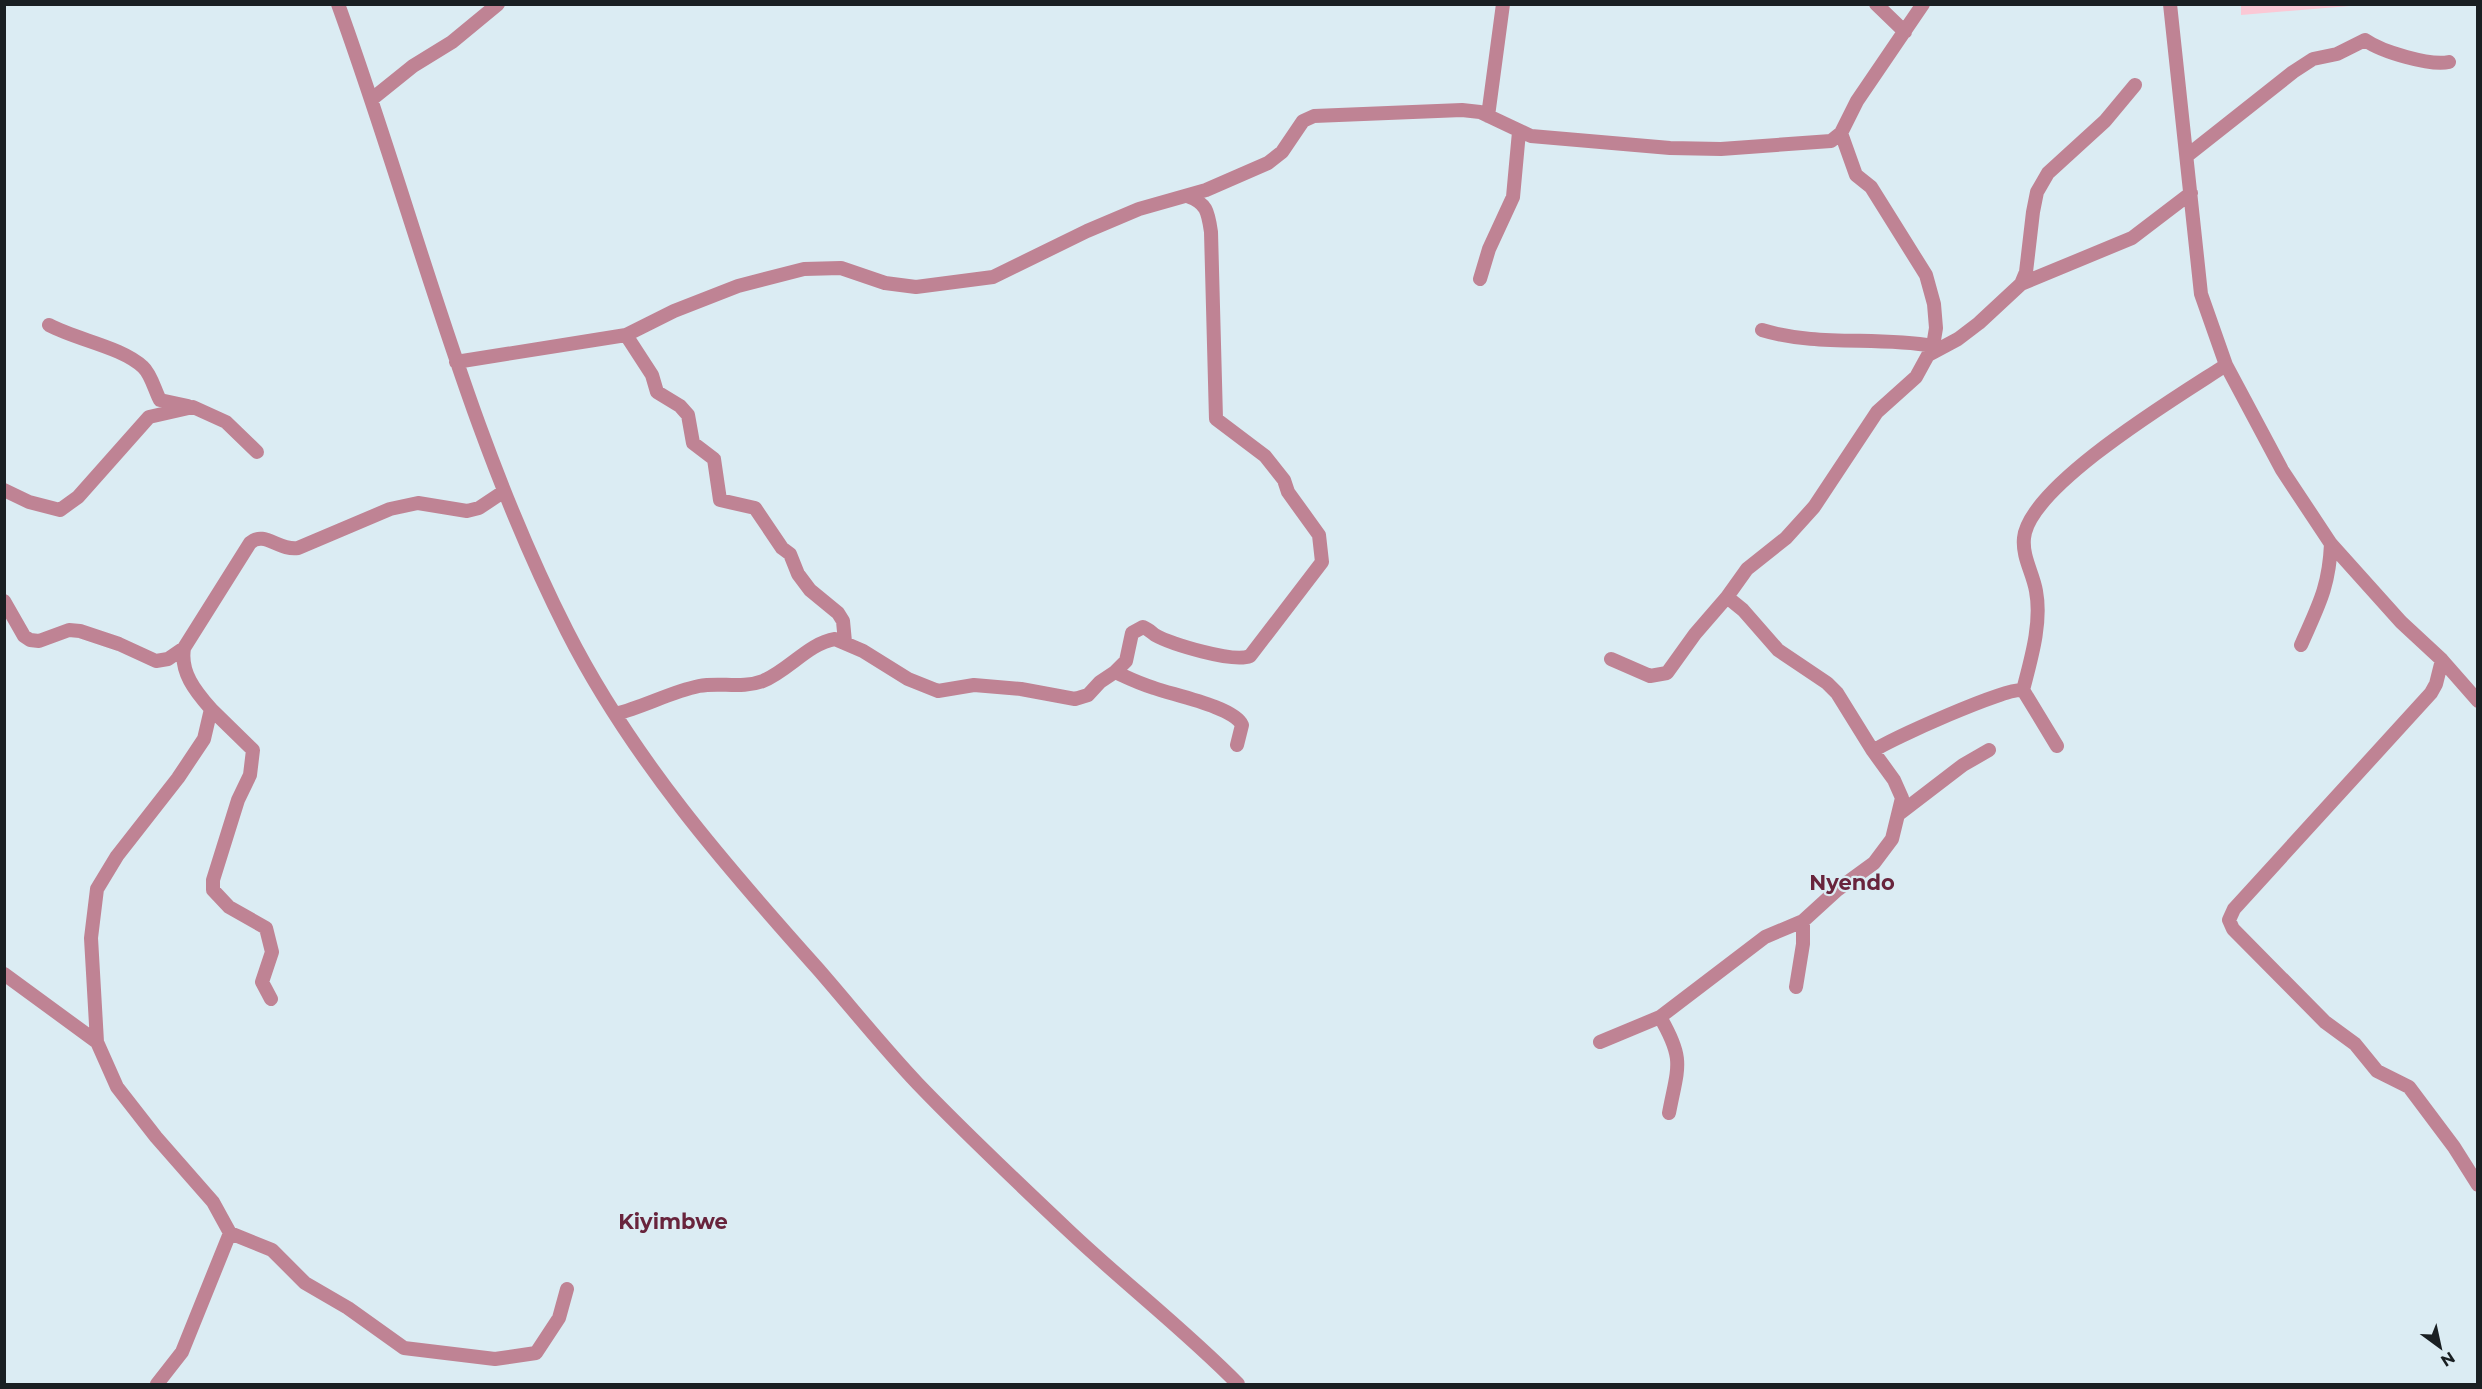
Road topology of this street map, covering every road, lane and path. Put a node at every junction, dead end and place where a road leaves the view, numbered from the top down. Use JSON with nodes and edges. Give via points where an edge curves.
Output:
{"nodes":[{"id":1,"x":338,"y":4,"type":"edge"},
{"id":2,"x":498,"y":4,"type":"edge"},
{"id":3,"x":1503,"y":4,"type":"edge"},
{"id":4,"x":1876,"y":4,"type":"edge"},
{"id":5,"x":1923,"y":4,"type":"edge"},
{"id":6,"x":2169,"y":4,"type":"edge"},
{"id":7,"x":1905,"y":32,"type":"junction"},
{"id":8,"x":2449,"y":62,"type":"dead end"},
{"id":9,"x":2135,"y":85,"type":"dead end"},
{"id":10,"x":372,"y":99,"type":"junction"},
{"id":11,"x":1488,"y":116,"type":"junction"},
{"id":12,"x":1519,"y":132,"type":"junction"},
{"id":13,"x":1841,"y":133,"type":"junction"},
{"id":14,"x":2188,"y":155,"type":"junction"},
{"id":15,"x":2191,"y":193,"type":"junction"},
{"id":16,"x":1187,"y":196,"type":"junction"},
{"id":17,"x":1480,"y":279,"type":"dead end"},
{"id":18,"x":2021,"y":284,"type":"junction"},
{"id":19,"x":49,"y":325,"type":"dead end"},
{"id":20,"x":1762,"y":330,"type":"dead end"},
{"id":21,"x":626,"y":334,"type":"junction"},
{"id":22,"x":1931,"y":350,"type":"junction"},
{"id":23,"x":456,"y":362,"type":"junction"},
{"id":24,"x":2226,"y":365,"type":"junction"},
{"id":25,"x":193,"y":407,"type":"junction"},
{"id":26,"x":257,"y":452,"type":"dead end"},
{"id":27,"x":4,"y":490,"type":"edge"},
{"id":28,"x":503,"y":492,"type":"junction"},
{"id":29,"x":2331,"y":544,"type":"junction"},
{"id":30,"x":1727,"y":597,"type":"junction"},
{"id":31,"x":4,"y":601,"type":"edge"},
{"id":32,"x":844,"y":642,"type":"junction"},
{"id":33,"x":2301,"y":645,"type":"dead end"},
{"id":34,"x":184,"y":648,"type":"junction"},
{"id":35,"x":1611,"y":659,"type":"dead end"},
{"id":36,"x":2442,"y":660,"type":"junction"},
{"id":37,"x":1115,"y":672,"type":"junction"},
{"id":38,"x":2023,"y":690,"type":"junction"},
{"id":39,"x":2478,"y":701,"type":"edge"},
{"id":40,"x":211,"y":709,"type":"junction"},
{"id":41,"x":615,"y":714,"type":"junction"},
{"id":42,"x":1237,"y":745,"type":"dead end"},
{"id":43,"x":2057,"y":746,"type":"dead end"},
{"id":44,"x":1989,"y":750,"type":"dead end"},
{"id":45,"x":1873,"y":751,"type":"junction"},
{"id":46,"x":1899,"y":814,"type":"junction"},
{"id":47,"x":1803,"y":921,"type":"junction"},
{"id":48,"x":4,"y":974,"type":"edge"},
{"id":49,"x":1796,"y":987,"type":"dead end"},
{"id":50,"x":271,"y":999,"type":"dead end"},
{"id":51,"x":1660,"y":1017,"type":"junction"},
{"id":52,"x":97,"y":1042,"type":"junction"},
{"id":53,"x":1600,"y":1042,"type":"dead end"},
{"id":54,"x":1669,"y":1113,"type":"dead end"},
{"id":55,"x":2478,"y":1185,"type":"edge"},
{"id":56,"x":230,"y":1233,"type":"junction"},
{"id":57,"x":567,"y":1289,"type":"dead end"},
{"id":58,"x":157,"y":1384,"type":"edge"},
{"id":59,"x":1238,"y":1384,"type":"edge"}],
"edges":[{"from":1,"to":10,"type":"street"},
{"from":2,"to":10,"type":"street"},
{"from":3,"to":11,"type":"street"},
{"from":4,"to":7,"type":"street"},
{"from":5,"to":7,"type":"street"},
{"from":6,"to":14,"type":"street"},
{"from":7,"to":13,"type":"street","via":[[1857,101]]},
{"from":8,"to":14,"type":"street","via":[[2426,62],[2375,47],[2365,40],[2337,54],[2313,59]]},
{"from":9,"to":18,"type":"street","via":[[2105,121],[2048,173],[2037,192]]},
{"from":10,"to":23,"type":"street"},
{"from":11,"to":12,"type":"street"},
{"from":11,"to":16,"type":"street","via":[[1462,110],[1314,116],[1303,121],[1282,152],[1268,163]]},
{"from":12,"to":13,"type":"street","via":[[1670,148],[1721,149],[1831,141]]},
{"from":12,"to":17,"type":"street","via":[[1514,197],[1489,249]]},
{"from":13,"to":22,"type":"street","via":[[1856,175],[1871,187],[1926,275],[1936,328]]},
{"from":14,"to":15,"type":"street"},
{"from":15,"to":18,"type":"street","via":[[2132,238]]},
{"from":15,"to":24,"type":"street","via":[[2201,294]]},
{"from":16,"to":21,"type":"street","via":[[1139,209],[993,278],[916,287],[885,283],[841,268],[804,269],[738,286]]},
{"from":16,"to":37,"type":"street","via":[[1199,200],[1208,210],[1211,232],[1216,419],[1265,456],[1284,480],[1319,536],[1322,562],[1250,656],[1229,658],[1156,636],[1143,627],[1132,633],[1126,661]]},
{"from":18,"to":22,"type":"street","via":[[1958,339]]},
{"from":19,"to":25,"type":"street","via":[[118,352],[144,368],[160,400]]},
{"from":20,"to":22,"type":"street","via":[[1797,338],[1913,342]]},
{"from":21,"to":23,"type":"street"},
{"from":21,"to":32,"type":"street","via":[[652,375],[657,392],[688,415],[693,443],[714,459],[720,500],[755,508],[790,554],[810,590],[838,613],[843,621]]},
{"from":22,"to":30,"type":"street","via":[[1916,377],[1877,412],[1814,507],[1786,538],[1747,569]]},
{"from":23,"to":28,"type":"street"},
{"from":24,"to":29,"type":"street","via":[[2282,470]]},
{"from":24,"to":38,"type":"street","via":[[2111,442],[2059,484],[2031,519],[2024,541],[2036,588],[2037,623]]},
{"from":25,"to":26,"type":"street","via":[[226,422]]},
{"from":25,"to":27,"type":"street","via":[[150,417],[78,497],[60,510]]},
{"from":28,"to":34,"type":"street","via":[[467,511],[418,503],[390,509],[298,548],[282,548],[262,537],[256,538]]},
{"from":28,"to":41,"type":"street","via":[[565,627]]},
{"from":29,"to":33,"type":"street","via":[[2329,579]]},
{"from":29,"to":36,"type":"street","via":[[2401,622]]},
{"from":30,"to":35,"type":"street","via":[[1667,673],[1650,676]]},
{"from":30,"to":45,"type":"street","via":[[1778,650],[1837,693]]},
{"from":31,"to":34,"type":"street","via":[[30,640],[80,631],[156,661],[168,659]]},
{"from":32,"to":37,"type":"street","via":[[908,680],[938,691],[974,685],[1075,699],[1088,696]]},
{"from":32,"to":41,"type":"street","via":[[829,640],[778,674],[753,684],[714,683],[676,691]]},
{"from":34,"to":40,"type":"street","via":[[182,662],[195,691]]},
{"from":36,"to":39,"type":"street"},
{"from":36,"to":55,"type":"street","via":[[2431,693],[2234,909],[2229,920],[2233,929],[2325,1022],[2355,1044],[2377,1071],[2409,1087]]},
{"from":37,"to":42,"type":"street","via":[[1232,714],[1242,725]]},
{"from":38,"to":43,"type":"street"},
{"from":38,"to":45,"type":"street","via":[[2004,692],[1936,719]]},
{"from":40,"to":50,"type":"street","via":[[253,750],[250,775],[238,800],[213,890],[229,908],[266,928],[272,952],[262,982]]},
{"from":40,"to":52,"type":"street","via":[[204,739],[117,856],[97,890],[91,938]]},
{"from":41,"to":59,"type":"street","via":[[672,798],[731,872],[917,1082],[1070,1232]]},
{"from":44,"to":46,"type":"street"},
{"from":45,"to":46,"type":"street","via":[[1900,792]]},
{"from":46,"to":47,"type":"street","via":[[1884,852]]},
{"from":47,"to":49,"type":"street"},
{"from":47,"to":51,"type":"street","via":[[1765,937]]},
{"from":48,"to":52,"type":"street"},
{"from":51,"to":53,"type":"street"},
{"from":51,"to":54,"type":"street","via":[[1676,1045],[1678,1059]]},
{"from":52,"to":56,"type":"street","via":[[117,1087],[213,1203]]},
{"from":56,"to":57,"type":"street","via":[[272,1250],[305,1283],[404,1348],[432,1353],[495,1359],[536,1353],[559,1318]]},
{"from":56,"to":58,"type":"street","via":[[182,1352]]}]}
